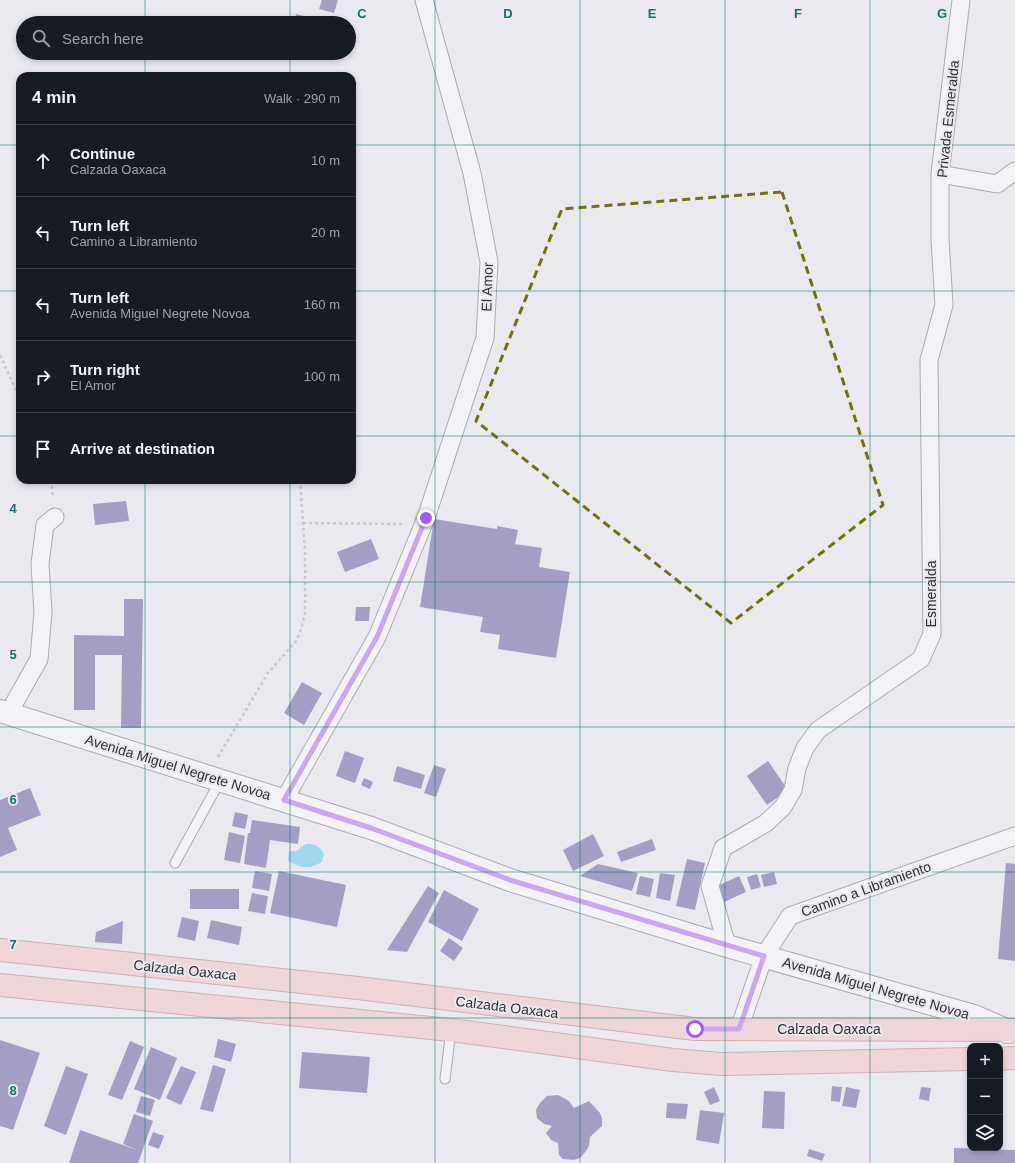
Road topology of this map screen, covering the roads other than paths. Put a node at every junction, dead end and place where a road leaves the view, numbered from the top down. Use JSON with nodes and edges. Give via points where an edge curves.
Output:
{"nodes":[{"id":1,"x":424,"y":0,"type":"edge"},
{"id":2,"x":961,"y":0,"type":"edge"},
{"id":3,"x":1015,"y":170,"type":"edge"},
{"id":4,"x":940,"y":174,"type":"junction"},
{"id":5,"x":940,"y":239,"type":"joint"},
{"id":6,"x":55,"y":517,"type":"dead end"},
{"id":7,"x":4,"y":712,"type":"edge"},
{"id":8,"x":213,"y":778,"type":"junction"},
{"id":9,"x":284,"y":800,"type":"junction"},
{"id":10,"x":1015,"y":836,"type":"edge"},
{"id":11,"x":175,"y":863,"type":"dead end"},
{"id":12,"x":727,"y":946,"type":"junction"},
{"id":13,"x":0,"y":950,"type":"edge"},
{"id":14,"x":764,"y":956,"type":"junction"},
{"id":15,"x":0,"y":985,"type":"edge"},
{"id":16,"x":739,"y":1029,"type":"junction"},
{"id":17,"x":451,"y":1030,"type":"junction"},
{"id":18,"x":1012,"y":1033,"type":"edge"},
{"id":19,"x":1015,"y":1058,"type":"edge"},
{"id":20,"x":967,"y":1059,"type":"edge"},
{"id":21,"x":1003,"y":1059,"type":"edge"},
{"id":22,"x":445,"y":1079,"type":"dead end"}],
"edges":[{"from":1,"to":9,"type":"street","name":"El Amor","via":[[472,172],[489,262],[485,338],[423,525],[377,637]]},
{"from":2,"to":4,"type":"street","name":"Privada Esmeralda"},
{"from":3,"to":4,"type":"street","via":[[997,184]]},
{"from":4,"to":5,"type":"street","name":"Privada Esmeralda"},
{"from":5,"to":12,"type":"street","name":"Esmeralda","via":[[944,304],[929,360],[932,634],[921,659],[818,730],[805,748],[797,768],[794,790],[783,807],[766,823],[723,848],[710,886]]},
{"from":6,"to":7,"type":"street","via":[[46,525],[40,564],[44,612],[39,659]]},
{"from":7,"to":8,"type":"main road","name":"Avenida Miguel Negrete Novoa"},
{"from":8,"to":9,"type":"main road","name":"Avenida Miguel Negrete Novoa"},
{"from":8,"to":11,"type":"lane"},
{"from":9,"to":12,"type":"main road","name":"Avenida Miguel Negrete Novoa","via":[[371,828],[510,880]]},
{"from":10,"to":14,"type":"street","name":"Camino a Libramiento","via":[[790,916]]},
{"from":12,"to":14,"type":"main road","name":"Avenida Miguel Negrete Novoa"},
{"from":13,"to":16,"type":"main road","name":"Calzada Oaxaca","via":[[358,988],[695,1029]]},
{"from":14,"to":16,"type":"street","name":"Camino a Libramiento"},
{"from":14,"to":18,"type":"main road","name":"Avenida Miguel Negrete Novoa","via":[[974,1016]]},
{"from":15,"to":17,"type":"main road"},
{"from":16,"to":18,"type":"main road","name":"Calzada Oaxaca"},
{"from":17,"to":20,"type":"main road","via":[[673,1060],[721,1064]]},
{"from":17,"to":22,"type":"lane"},
{"from":19,"to":21,"type":"main road"}]}
